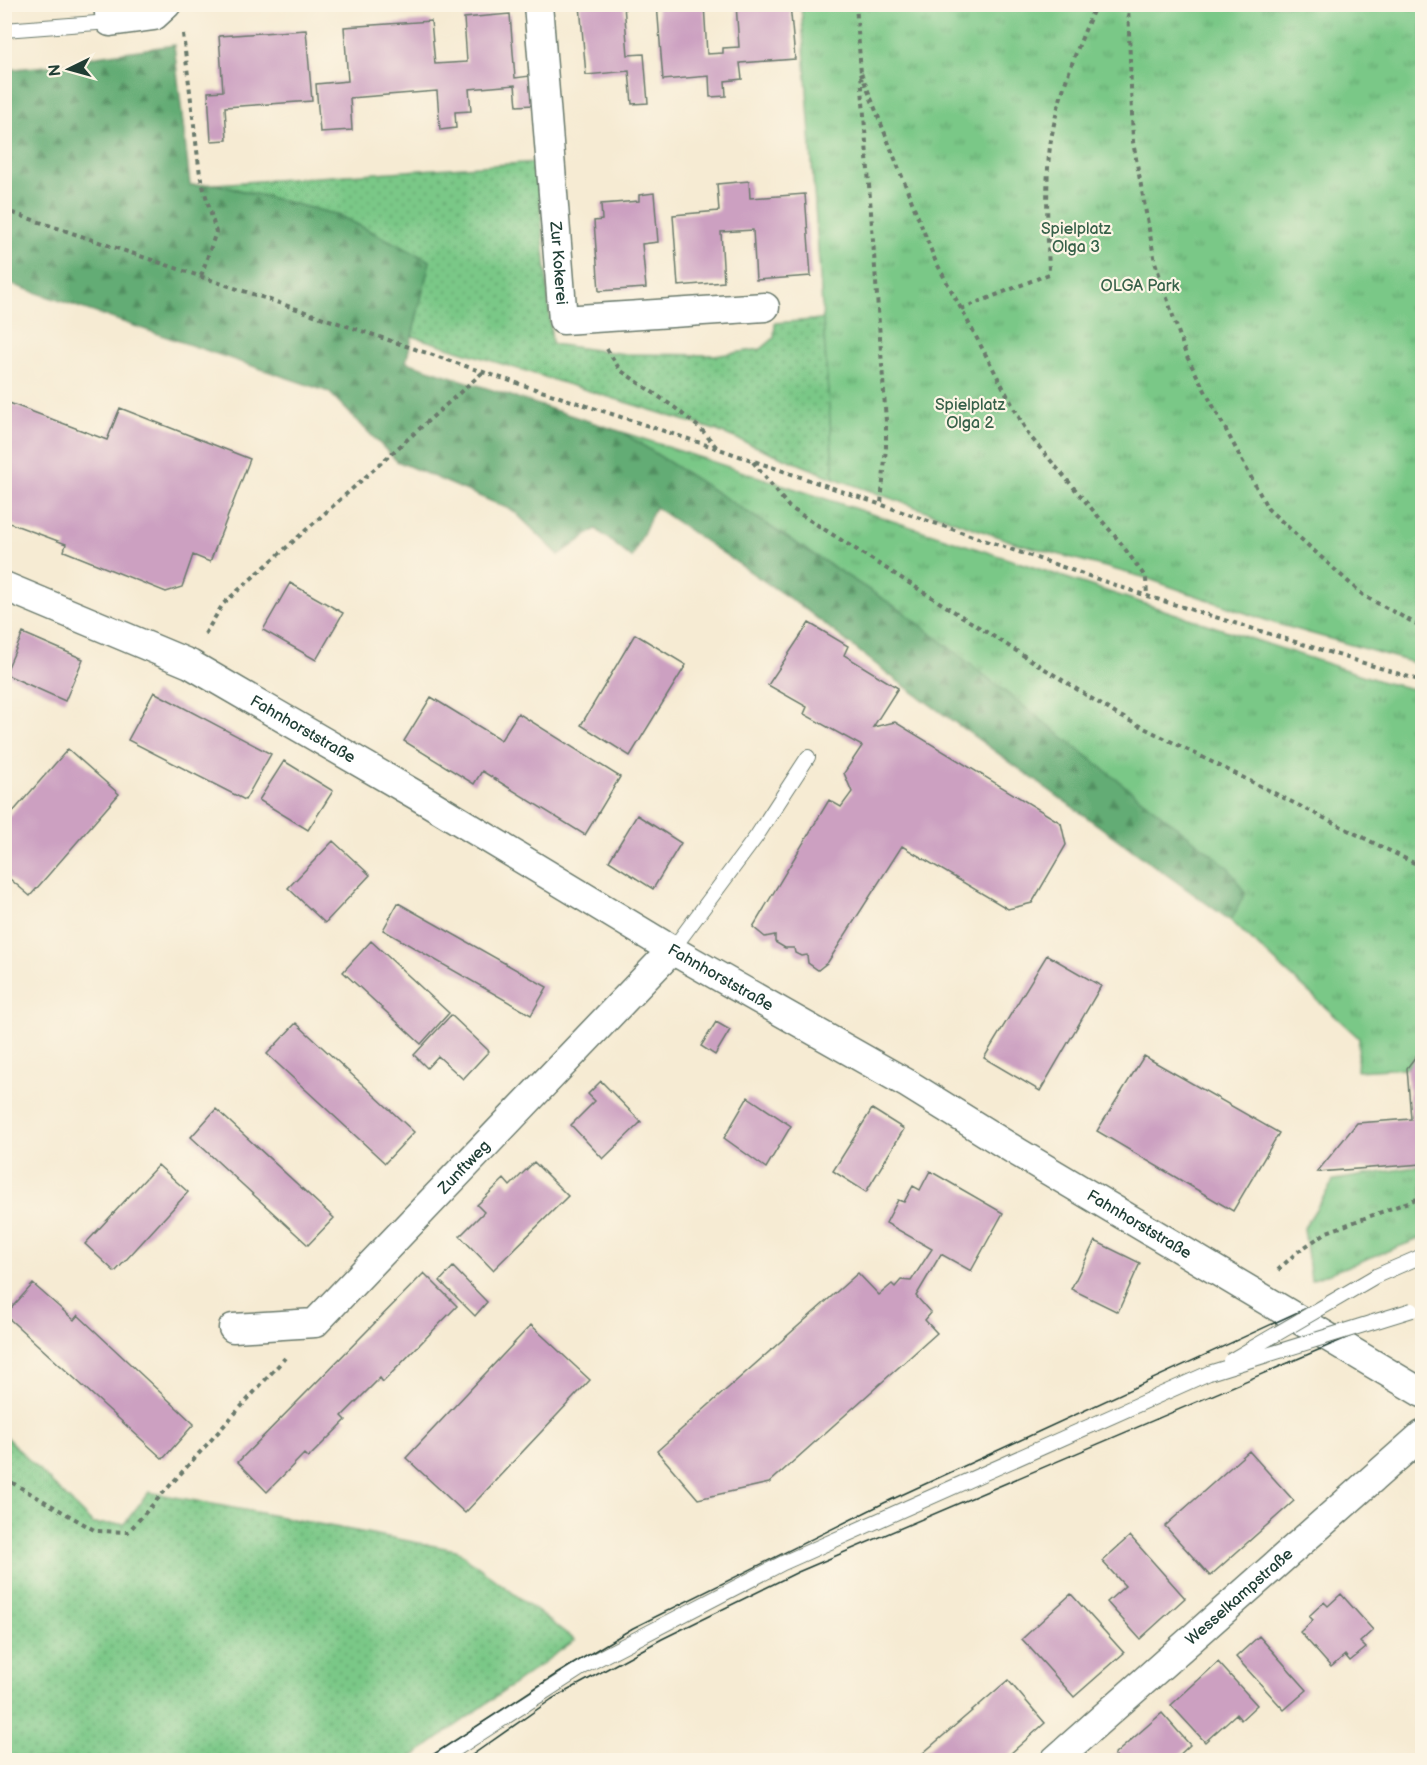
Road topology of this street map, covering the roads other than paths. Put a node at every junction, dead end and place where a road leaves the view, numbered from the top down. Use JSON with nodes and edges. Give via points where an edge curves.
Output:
{"nodes":[{"id":1,"x":538,"y":4,"type":"edge"},
{"id":2,"x":109,"y":13,"type":"edge"},
{"id":3,"x":174,"y":15,"type":"edge"},
{"id":4,"x":4,"y":30,"type":"edge"},
{"id":5,"x":765,"y":307,"type":"dead end"},
{"id":6,"x":4,"y":586,"type":"edge"},
{"id":7,"x":808,"y":757,"type":"dead end"},
{"id":8,"x":672,"y":950,"type":"junction"},
{"id":9,"x":1422,"y":1256,"type":"edge"},
{"id":10,"x":1417,"y":1307,"type":"edge"},
{"id":11,"x":233,"y":1328,"type":"dead end"},
{"id":12,"x":1209,"y":1373,"type":"junction"},
{"id":13,"x":1422,"y":1393,"type":"edge"},
{"id":14,"x":1422,"y":1435,"type":"edge"},
{"id":15,"x":439,"y":1761,"type":"edge"},
{"id":16,"x":1056,"y":1761,"type":"edge"}],
"edges":[{"from":1,"to":5,"type":"street","name":"Zur Kokerei","via":[[563,320]]},
{"from":2,"to":3,"type":"street"},
{"from":2,"to":4,"type":"lane"},
{"from":6,"to":8,"type":"street","name":"Fahnhorststraße","via":[[190,664]]},
{"from":7,"to":8,"type":"lane","via":[[756,837]]},
{"from":8,"to":11,"type":"street","name":"Zunftweg","via":[[315,1323]]},
{"from":8,"to":13,"type":"street","name":"Fahnhorststraße","via":[[908,1084]]},
{"from":9,"to":12,"type":"lane","bridge":true,"via":[[1376,1276]]},
{"from":10,"to":12,"type":"lane","bridge":true},
{"from":12,"to":15,"type":"lane","via":[[783,1563],[586,1665]]},
{"from":14,"to":16,"type":"street","name":"Wesselkampstraße"}]}
